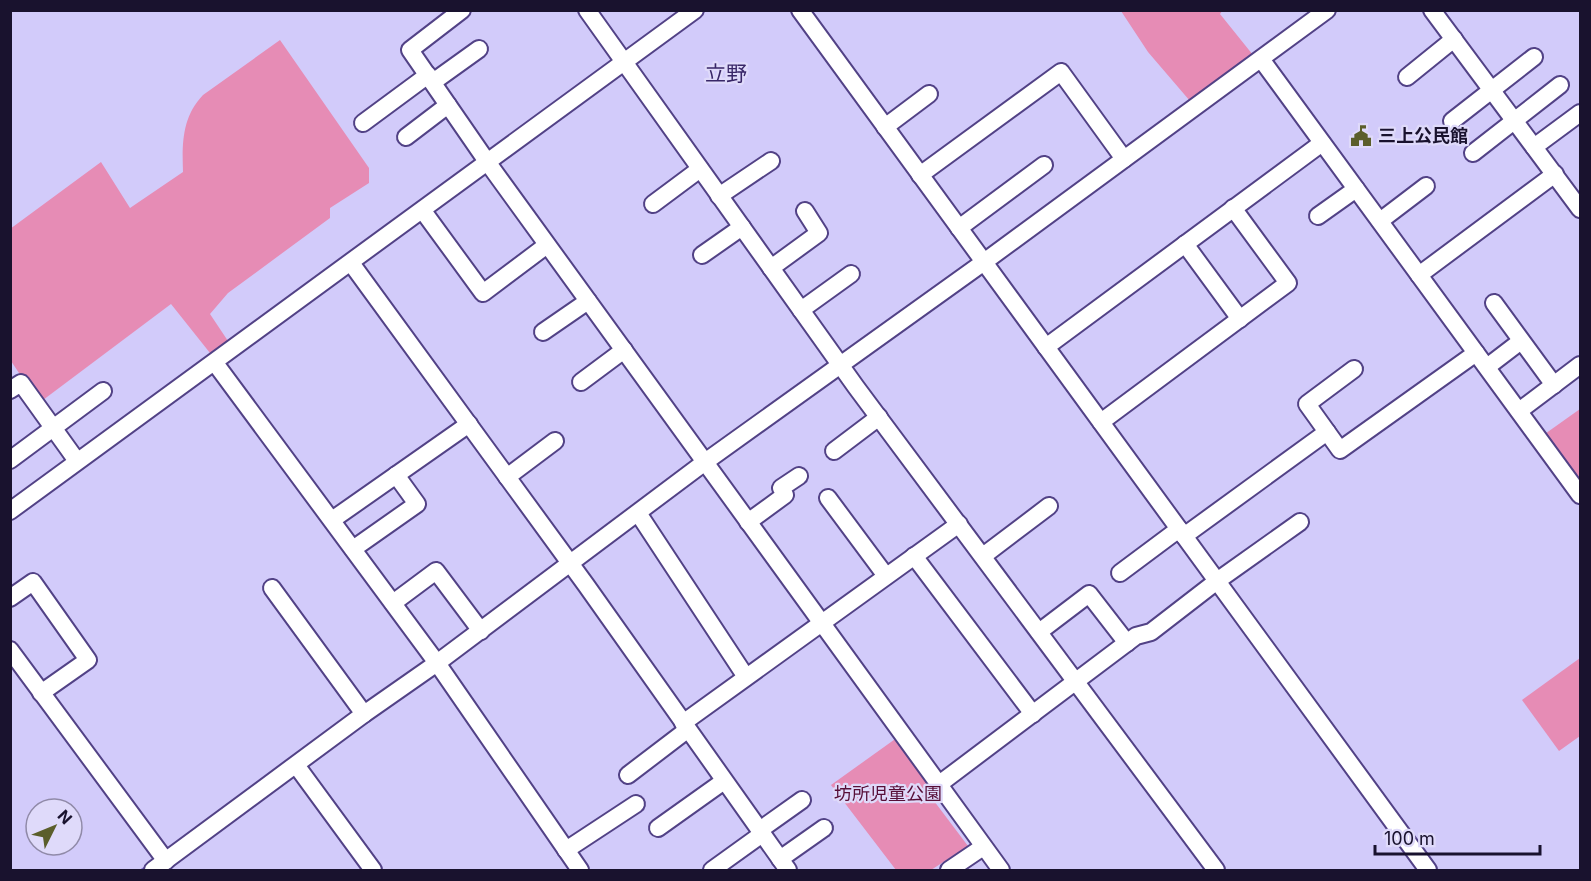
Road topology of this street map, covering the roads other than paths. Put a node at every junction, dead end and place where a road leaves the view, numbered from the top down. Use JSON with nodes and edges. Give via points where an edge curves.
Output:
{"nodes":[{"id":1,"x":462,"y":10,"type":"edge"},
{"id":2,"x":587,"y":10,"type":"edge"},
{"id":3,"x":695,"y":10,"type":"edge"},
{"id":4,"x":1327,"y":10,"type":"edge"},
{"id":5,"x":1432,"y":10,"type":"edge"},
{"id":6,"x":802,"y":11,"type":"edge"},
{"id":7,"x":1454,"y":39,"type":"junction"},
{"id":8,"x":479,"y":49,"type":"dead end"},
{"id":9,"x":1534,"y":57,"type":"dead end"},
{"id":10,"x":1261,"y":59,"type":"junction"},
{"id":11,"x":624,"y":63,"type":"junction"},
{"id":12,"x":1407,"y":77,"type":"dead end"},
{"id":13,"x":430,"y":79,"type":"junction"},
{"id":14,"x":1560,"y":85,"type":"dead end"},
{"id":15,"x":1492,"y":90,"type":"junction"},
{"id":16,"x":929,"y":94,"type":"dead end"},
{"id":17,"x":448,"y":105,"type":"junction"},
{"id":18,"x":1580,"y":113,"type":"edge"},
{"id":19,"x":1514,"y":120,"type":"junction"},
{"id":20,"x":1452,"y":121,"type":"dead end"},
{"id":21,"x":363,"y":123,"type":"dead end"},
{"id":22,"x":885,"y":127,"type":"junction"},
{"id":23,"x":406,"y":137,"type":"dead end"},
{"id":24,"x":1322,"y":143,"type":"junction"},
{"id":25,"x":1534,"y":147,"type":"junction"},
{"id":26,"x":1473,"y":153,"type":"dead end"},
{"id":27,"x":1124,"y":159,"type":"junction"},
{"id":28,"x":771,"y":161,"type":"dead end"},
{"id":29,"x":488,"y":163,"type":"junction"},
{"id":30,"x":1044,"y":165,"type":"dead end"},
{"id":31,"x":700,"y":169,"type":"junction"},
{"id":32,"x":1555,"y":174,"type":"junction"},
{"id":33,"x":920,"y":175,"type":"junction"},
{"id":34,"x":1426,"y":186,"type":"dead end"},
{"id":35,"x":1356,"y":189,"type":"junction"},
{"id":36,"x":719,"y":196,"type":"junction"},
{"id":37,"x":653,"y":204,"type":"dead end"},
{"id":38,"x":1233,"y":208,"type":"junction"},
{"id":39,"x":1581,"y":209,"type":"edge"},
{"id":40,"x":423,"y":211,"type":"junction"},
{"id":41,"x":805,"y":211,"type":"dead end"},
{"id":42,"x":1318,"y":216,"type":"dead end"},
{"id":43,"x":1380,"y":221,"type":"junction"},
{"id":44,"x":742,"y":227,"type":"junction"},
{"id":45,"x":959,"y":228,"type":"junction"},
{"id":46,"x":1185,"y":244,"type":"junction"},
{"id":47,"x":547,"y":245,"type":"junction"},
{"id":48,"x":702,"y":255,"type":"dead end"},
{"id":49,"x":984,"y":261,"type":"junction"},
{"id":50,"x":351,"y":263,"type":"junction"},
{"id":51,"x":771,"y":268,"type":"junction"},
{"id":52,"x":851,"y":274,"type":"dead end"},
{"id":53,"x":1419,"y":275,"type":"junction"},
{"id":54,"x":588,"y":301,"type":"junction"},
{"id":55,"x":1494,"y":303,"type":"dead end"},
{"id":56,"x":801,"y":310,"type":"junction"},
{"id":57,"x":1240,"y":319,"type":"junction"},
{"id":58,"x":543,"y":333,"type":"dead end"},
{"id":59,"x":1521,"y":341,"type":"junction"},
{"id":60,"x":1046,"y":347,"type":"junction"},
{"id":61,"x":624,"y":350,"type":"junction"},
{"id":62,"x":1476,"y":353,"type":"junction"},
{"id":63,"x":215,"y":363,"type":"junction"},
{"id":64,"x":841,"y":364,"type":"junction"},
{"id":65,"x":1581,"y":365,"type":"edge"},
{"id":66,"x":1486,"y":367,"type":"junction"},
{"id":67,"x":1354,"y":369,"type":"dead end"},
{"id":68,"x":581,"y":382,"type":"dead end"},
{"id":69,"x":1554,"y":385,"type":"junction"},
{"id":70,"x":10,"y":390,"type":"edge"},
{"id":71,"x":104,"y":391,"type":"dead end"},
{"id":72,"x":1519,"y":411,"type":"junction"},
{"id":73,"x":879,"y":417,"type":"junction"},
{"id":74,"x":1101,"y":423,"type":"junction"},
{"id":75,"x":469,"y":424,"type":"junction"},
{"id":76,"x":54,"y":429,"type":"junction"},
{"id":77,"x":1327,"y":432,"type":"junction"},
{"id":78,"x":555,"y":441,"type":"dead end"},
{"id":79,"x":834,"y":451,"type":"dead end"},
{"id":80,"x":10,"y":460,"type":"edge"},
{"id":81,"x":77,"y":461,"type":"junction"},
{"id":82,"x":705,"y":462,"type":"junction"},
{"id":83,"x":396,"y":475,"type":"junction"},
{"id":84,"x":799,"y":476,"type":"dead end"},
{"id":85,"x":507,"y":477,"type":"junction"},
{"id":86,"x":1581,"y":495,"type":"edge"},
{"id":87,"x":828,"y":498,"type":"dead end"},
{"id":88,"x":1050,"y":506,"type":"dead end"},
{"id":89,"x":10,"y":511,"type":"edge"},
{"id":90,"x":638,"y":513,"type":"junction"},
{"id":91,"x":332,"y":520,"type":"junction"},
{"id":92,"x":748,"y":522,"type":"junction"},
{"id":93,"x":1300,"y":522,"type":"dead end"},
{"id":94,"x":959,"y":524,"type":"junction"},
{"id":95,"x":1182,"y":533,"type":"junction"},
{"id":96,"x":353,"y":549,"type":"junction"},
{"id":97,"x":914,"y":556,"type":"junction"},
{"id":98,"x":983,"y":556,"type":"junction"},
{"id":99,"x":570,"y":563,"type":"junction"},
{"id":100,"x":1120,"y":573,"type":"dead end"},
{"id":101,"x":886,"y":576,"type":"junction"},
{"id":102,"x":1217,"y":581,"type":"junction"},
{"id":103,"x":272,"y":588,"type":"dead end"},
{"id":104,"x":10,"y":598,"type":"edge"},
{"id":105,"x":393,"y":603,"type":"junction"},
{"id":106,"x":820,"y":624,"type":"junction"},
{"id":107,"x":481,"y":631,"type":"junction"},
{"id":108,"x":1039,"y":632,"type":"junction"},
{"id":109,"x":1127,"y":643,"type":"junction"},
{"id":110,"x":10,"y":650,"type":"edge"},
{"id":111,"x":437,"y":663,"type":"junction"},
{"id":112,"x":747,"y":677,"type":"junction"},
{"id":113,"x":1076,"y":682,"type":"junction"},
{"id":114,"x":41,"y":693,"type":"junction"},
{"id":115,"x":364,"y":714,"type":"junction"},
{"id":116,"x":1033,"y":714,"type":"junction"},
{"id":117,"x":685,"y":726,"type":"junction"},
{"id":118,"x":296,"y":765,"type":"junction"},
{"id":119,"x":628,"y":775,"type":"dead end"},
{"id":120,"x":724,"y":781,"type":"junction"},
{"id":121,"x":938,"y":785,"type":"junction"},
{"id":122,"x":802,"y":800,"type":"dead end"},
{"id":123,"x":636,"y":804,"type":"dead end"},
{"id":124,"x":658,"y":828,"type":"dead end"},
{"id":125,"x":824,"y":828,"type":"dead end"},
{"id":126,"x":762,"y":834,"type":"junction"},
{"id":127,"x":983,"y":847,"type":"junction"},
{"id":128,"x":566,"y":850,"type":"junction"},
{"id":129,"x":784,"y":865,"type":"edge"},
{"id":130,"x":160,"y":867,"type":"edge"},
{"id":131,"x":373,"y":870,"type":"edge"},
{"id":132,"x":580,"y":870,"type":"edge"},
{"id":133,"x":712,"y":870,"type":"edge"},
{"id":134,"x":949,"y":870,"type":"edge"},
{"id":135,"x":1001,"y":870,"type":"edge"},
{"id":136,"x":1216,"y":870,"type":"edge"},
{"id":137,"x":1428,"y":870,"type":"edge"}],
"edges":[{"from":1,"to":13,"type":"street","via":[[411,50]]},
{"from":2,"to":11,"type":"street"},
{"from":3,"to":11,"type":"street"},
{"from":4,"to":10,"type":"street"},
{"from":5,"to":7,"type":"street"},
{"from":6,"to":22,"type":"street"},
{"from":7,"to":12,"type":"street"},
{"from":7,"to":15,"type":"street"},
{"from":8,"to":13,"type":"street"},
{"from":9,"to":15,"type":"street"},
{"from":10,"to":24,"type":"street"},
{"from":10,"to":27,"type":"street"},
{"from":11,"to":29,"type":"street"},
{"from":11,"to":31,"type":"street"},
{"from":13,"to":17,"type":"street"},
{"from":13,"to":21,"type":"street"},
{"from":14,"to":19,"type":"street"},
{"from":15,"to":19,"type":"street"},
{"from":15,"to":20,"type":"street"},
{"from":16,"to":22,"type":"street"},
{"from":17,"to":23,"type":"street"},
{"from":17,"to":29,"type":"street"},
{"from":18,"to":25,"type":"street"},
{"from":19,"to":25,"type":"street"},
{"from":19,"to":26,"type":"street"},
{"from":22,"to":33,"type":"street"},
{"from":24,"to":35,"type":"street"},
{"from":24,"to":38,"type":"street"},
{"from":25,"to":32,"type":"street"},
{"from":27,"to":33,"type":"street","via":[[1061,72]]},
{"from":27,"to":49,"type":"street"},
{"from":28,"to":36,"type":"street"},
{"from":29,"to":40,"type":"street"},
{"from":29,"to":47,"type":"street"},
{"from":30,"to":45,"type":"street"},
{"from":31,"to":36,"type":"street"},
{"from":31,"to":37,"type":"street"},
{"from":32,"to":39,"type":"street"},
{"from":32,"to":53,"type":"street"},
{"from":33,"to":45,"type":"street"},
{"from":34,"to":43,"type":"street"},
{"from":35,"to":42,"type":"street"},
{"from":35,"to":43,"type":"street"},
{"from":36,"to":44,"type":"street"},
{"from":38,"to":46,"type":"street"},
{"from":38,"to":57,"type":"street","via":[[1288,283]]},
{"from":40,"to":47,"type":"street","via":[[483,293]]},
{"from":40,"to":50,"type":"street"},
{"from":41,"to":51,"type":"street","via":[[819,233]]},
{"from":43,"to":53,"type":"street"},
{"from":44,"to":48,"type":"street"},
{"from":44,"to":51,"type":"street"},
{"from":45,"to":49,"type":"street"},
{"from":46,"to":57,"type":"street"},
{"from":46,"to":60,"type":"street"},
{"from":47,"to":54,"type":"street"},
{"from":49,"to":60,"type":"street"},
{"from":49,"to":64,"type":"street"},
{"from":50,"to":63,"type":"street"},
{"from":50,"to":75,"type":"street"},
{"from":51,"to":56,"type":"street"},
{"from":52,"to":56,"type":"street"},
{"from":53,"to":62,"type":"street"},
{"from":54,"to":58,"type":"street"},
{"from":54,"to":61,"type":"street"},
{"from":55,"to":59,"type":"street"},
{"from":56,"to":64,"type":"street"},
{"from":57,"to":74,"type":"street"},
{"from":59,"to":66,"type":"street"},
{"from":59,"to":69,"type":"street"},
{"from":60,"to":74,"type":"street"},
{"from":61,"to":68,"type":"street"},
{"from":61,"to":82,"type":"street"},
{"from":62,"to":66,"type":"street"},
{"from":62,"to":77,"type":"street","via":[[1340,450]]},
{"from":63,"to":81,"type":"street"},
{"from":63,"to":91,"type":"street"},
{"from":64,"to":73,"type":"street"},
{"from":64,"to":82,"type":"street"},
{"from":65,"to":69,"type":"street"},
{"from":66,"to":72,"type":"street"},
{"from":67,"to":77,"type":"street","via":[[1307,404]]},
{"from":69,"to":72,"type":"street"},
{"from":70,"to":76,"type":"street","via":[[21,383]]},
{"from":71,"to":76,"type":"street"},
{"from":72,"to":86,"type":"street"},
{"from":73,"to":79,"type":"street"},
{"from":73,"to":94,"type":"street"},
{"from":74,"to":95,"type":"street"},
{"from":75,"to":83,"type":"street"},
{"from":75,"to":85,"type":"street"},
{"from":76,"to":80,"type":"street"},
{"from":76,"to":81,"type":"street"},
{"from":77,"to":95,"type":"street"},
{"from":78,"to":85,"type":"street"},
{"from":81,"to":89,"type":"street"},
{"from":82,"to":90,"type":"street"},
{"from":82,"to":92,"type":"street"},
{"from":83,"to":91,"type":"street"},
{"from":83,"to":96,"type":"street","via":[[417,504]]},
{"from":84,"to":92,"type":"street","via":[[781,488],[785,495]]},
{"from":85,"to":99,"type":"street"},
{"from":87,"to":101,"type":"street"},
{"from":88,"to":98,"type":"street"},
{"from":90,"to":99,"type":"street"},
{"from":90,"to":112,"type":"street"},
{"from":91,"to":96,"type":"street"},
{"from":92,"to":106,"type":"street"},
{"from":93,"to":102,"type":"street"},
{"from":94,"to":97,"type":"street"},
{"from":94,"to":98,"type":"street"},
{"from":95,"to":100,"type":"street"},
{"from":95,"to":102,"type":"street"},
{"from":96,"to":105,"type":"street"},
{"from":97,"to":101,"type":"street"},
{"from":97,"to":116,"type":"street"},
{"from":98,"to":108,"type":"street"},
{"from":99,"to":107,"type":"street"},
{"from":99,"to":117,"type":"street"},
{"from":101,"to":106,"type":"street"},
{"from":102,"to":109,"type":"street","via":[[1151,632]]},
{"from":102,"to":137,"type":"street"},
{"from":103,"to":115,"type":"street"},
{"from":104,"to":114,"type":"street","via":[[33,582],[88,660]]},
{"from":105,"to":107,"type":"street","via":[[436,571]]},
{"from":105,"to":111,"type":"street"},
{"from":106,"to":112,"type":"street"},
{"from":106,"to":121,"type":"street"},
{"from":107,"to":111,"type":"street"},
{"from":108,"to":109,"type":"street","via":[[1089,594]]},
{"from":108,"to":113,"type":"street"},
{"from":109,"to":113,"type":"street"},
{"from":110,"to":114,"type":"street"},
{"from":111,"to":115,"type":"street"},
{"from":111,"to":128,"type":"street"},
{"from":112,"to":117,"type":"street"},
{"from":113,"to":116,"type":"street"},
{"from":113,"to":136,"type":"street"},
{"from":114,"to":130,"type":"street"},
{"from":115,"to":118,"type":"street"},
{"from":116,"to":121,"type":"street"},
{"from":117,"to":119,"type":"street"},
{"from":117,"to":120,"type":"street"},
{"from":118,"to":130,"type":"street"},
{"from":118,"to":131,"type":"street"},
{"from":120,"to":124,"type":"street"},
{"from":120,"to":126,"type":"street"},
{"from":121,"to":127,"type":"street"},
{"from":122,"to":126,"type":"street","via":[[765,827]]},
{"from":123,"to":128,"type":"street"},
{"from":125,"to":129,"type":"street"},
{"from":126,"to":129,"type":"street"},
{"from":126,"to":133,"type":"street"},
{"from":127,"to":134,"type":"street"},
{"from":127,"to":135,"type":"street"},
{"from":128,"to":132,"type":"street"}]}
